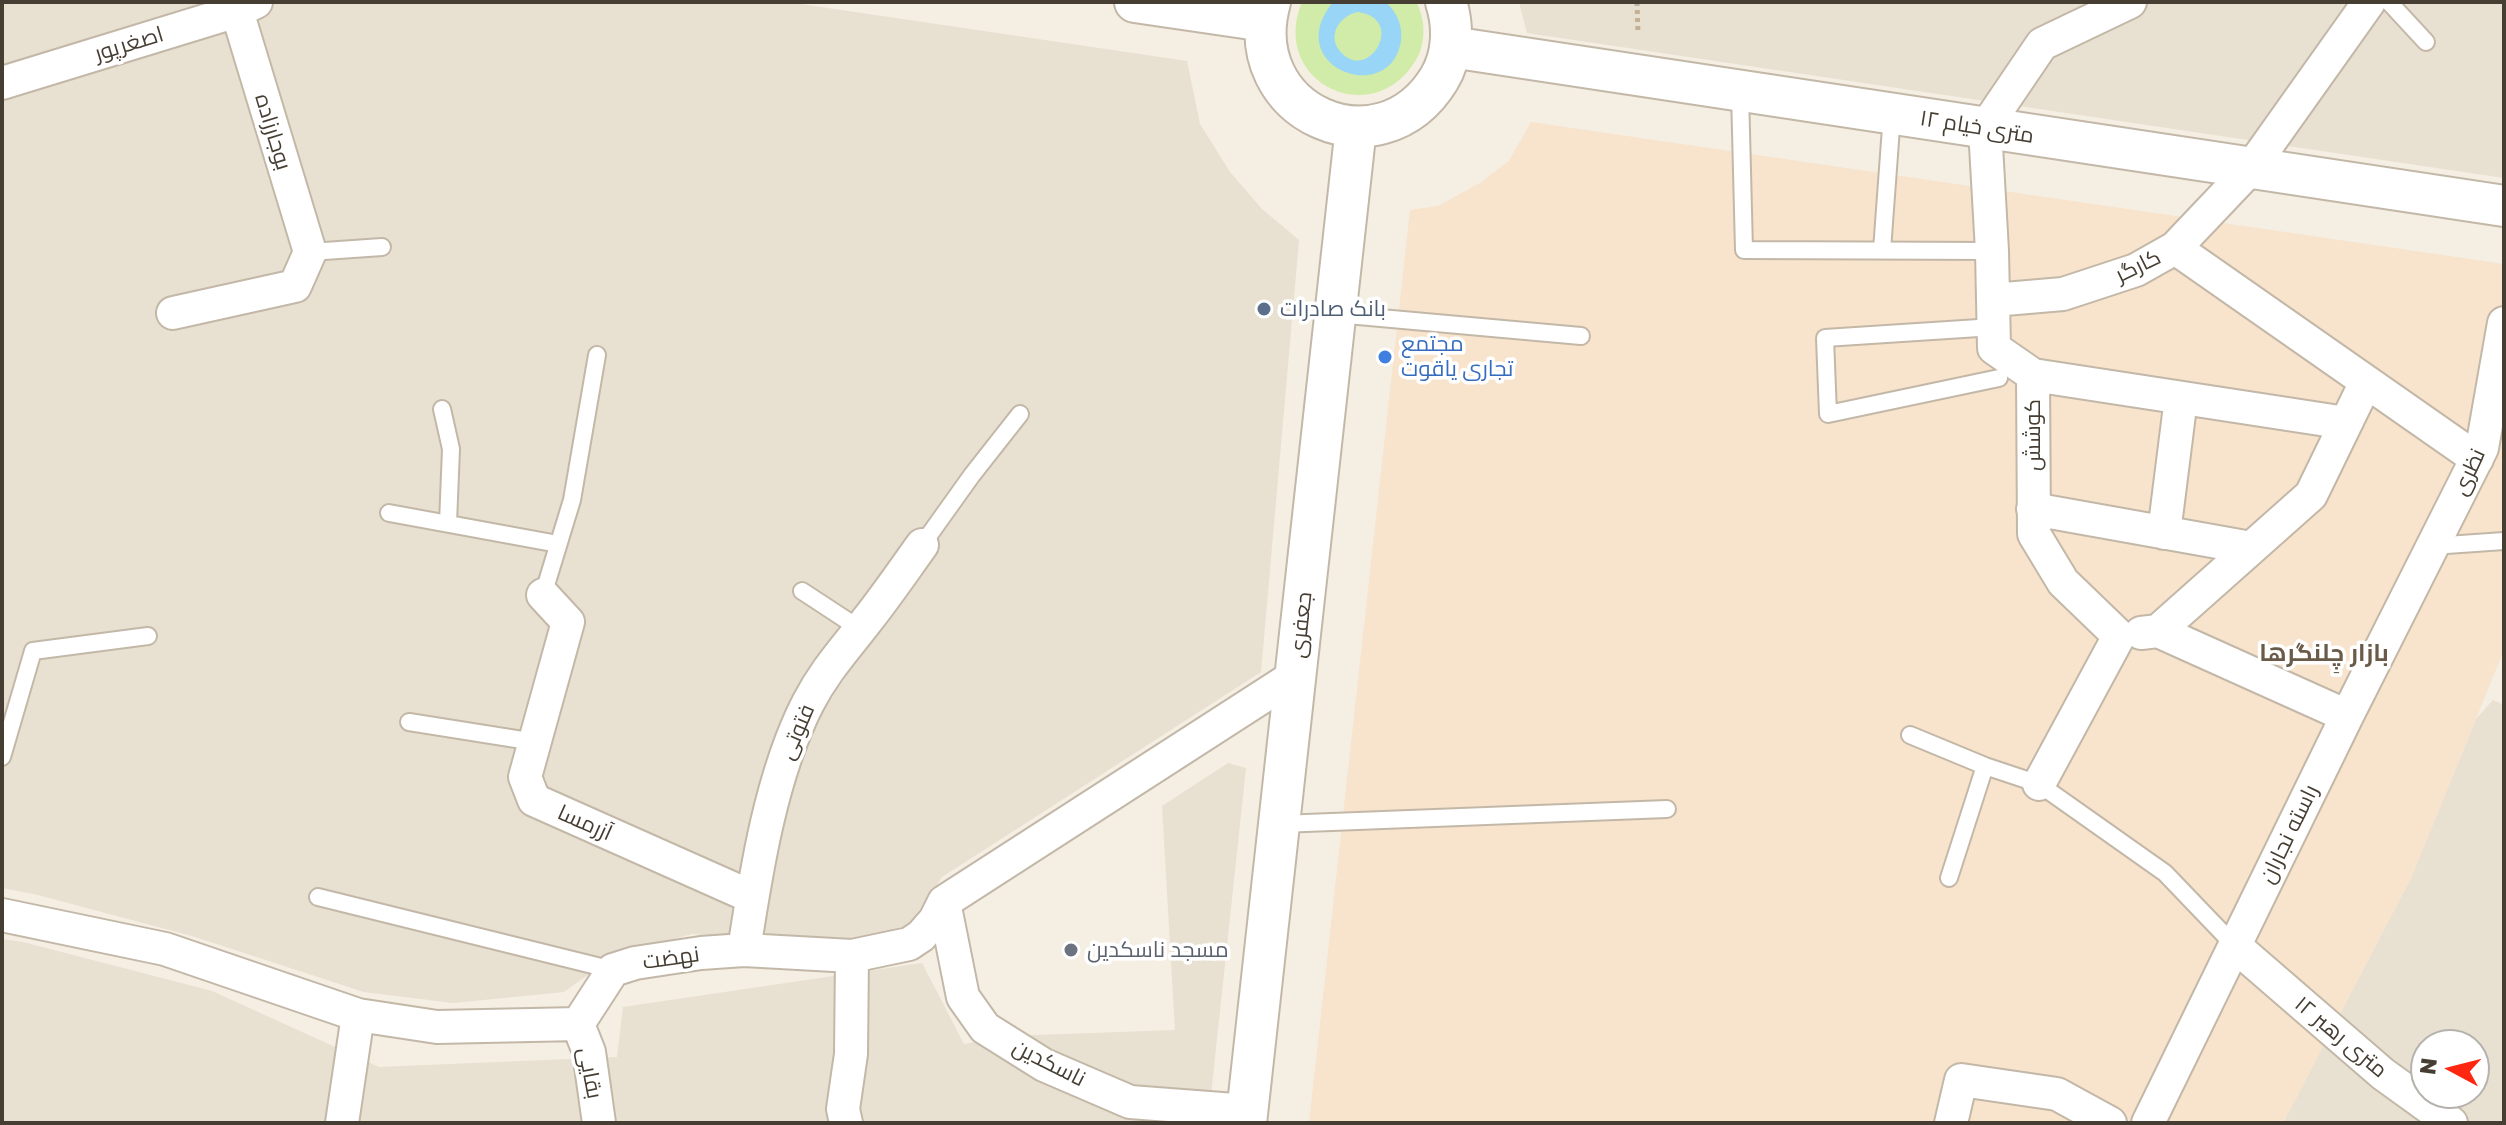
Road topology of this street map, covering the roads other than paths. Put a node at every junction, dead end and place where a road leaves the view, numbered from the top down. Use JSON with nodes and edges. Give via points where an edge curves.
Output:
{"nodes":[{"id":1,"x":1135,"y":2,"type":"edge"},
{"id":2,"x":1446,"y":2,"type":"edge"},
{"id":3,"x":2081,"y":2,"type":"edge"},
{"id":4,"x":2130,"y":2,"type":"edge"},
{"id":5,"x":2369,"y":2,"type":"edge"},
{"id":6,"x":2389,"y":2,"type":"edge"},
{"id":7,"x":246,"y":6,"type":"edge"},
{"id":8,"x":1268,"y":11,"type":"edge"},
{"id":9,"x":2426,"y":42,"type":"dead end"},
{"id":10,"x":2042,"y":44,"type":"junction"},
{"id":11,"x":1451,"y":47,"type":"junction"},
{"id":12,"x":2,"y":83,"type":"edge"},
{"id":13,"x":1740,"y":91,"type":"junction"},
{"id":14,"x":1892,"y":114,"type":"junction"},
{"id":15,"x":1356,"y":127,"type":"junction"},
{"id":16,"x":1985,"y":128,"type":"junction"},
{"id":17,"x":2251,"y":168,"type":"junction"},
{"id":18,"x":2504,"y":206,"type":"edge"},
{"id":19,"x":382,"y":247,"type":"dead end"},
{"id":20,"x":2175,"y":248,"type":"junction"},
{"id":21,"x":1882,"y":250,"type":"junction"},
{"id":22,"x":1992,"y":251,"type":"junction"},
{"id":23,"x":310,"y":252,"type":"junction"},
{"id":24,"x":173,"y":313,"type":"dead end"},
{"id":25,"x":1336,"y":314,"type":"junction"},
{"id":26,"x":2504,"y":323,"type":"edge"},
{"id":27,"x":1581,"y":336,"type":"dead end"},
{"id":28,"x":1995,"y":338,"type":"junction"},
{"id":29,"x":597,"y":355,"type":"dead end"},
{"id":30,"x":2033,"y":375,"type":"junction"},
{"id":31,"x":2366,"y":382,"type":"junction"},
{"id":32,"x":2181,"y":398,"type":"junction"},
{"id":33,"x":442,"y":409,"type":"dead end"},
{"id":34,"x":1020,"y":414,"type":"dead end"},
{"id":35,"x":2346,"y":423,"type":"junction"},
{"id":36,"x":2477,"y":459,"type":"junction"},
{"id":37,"x":2033,"y":509,"type":"junction"},
{"id":38,"x":389,"y":513,"type":"dead end"},
{"id":39,"x":448,"y":523,"type":"junction"},
{"id":40,"x":2164,"y":533,"type":"junction"},
{"id":41,"x":2504,"y":541,"type":"edge"},
{"id":42,"x":558,"y":544,"type":"junction"},
{"id":43,"x":922,"y":545,"type":"joint"},
{"id":44,"x":2432,"y":546,"type":"junction"},
{"id":45,"x":2251,"y":548,"type":"junction"},
{"id":46,"x":802,"y":591,"type":"dead end"},
{"id":47,"x":543,"y":595,"type":"joint"},
{"id":48,"x":860,"y":629,"type":"junction"},
{"id":49,"x":2158,"y":631,"type":"junction"},
{"id":50,"x":148,"y":636,"type":"dead end"},
{"id":51,"x":2119,"y":636,"type":"junction"},
{"id":52,"x":1296,"y":675,"type":"junction"},
{"id":53,"x":2347,"y":716,"type":"junction"},
{"id":54,"x":409,"y":722,"type":"dead end"},
{"id":55,"x":1910,"y":735,"type":"dead end"},
{"id":56,"x":535,"y":742,"type":"junction"},
{"id":57,"x":2,"y":757,"type":"edge"},
{"id":58,"x":1985,"y":766,"type":"junction"},
{"id":59,"x":2039,"y":784,"type":"junction"},
{"id":60,"x":1667,"y":809,"type":"dead end"},
{"id":61,"x":1280,"y":824,"type":"junction"},
{"id":62,"x":1949,"y":878,"type":"dead end"},
{"id":63,"x":318,"y":897,"type":"dead end"},
{"id":64,"x":752,"y":897,"type":"junction"},
{"id":65,"x":944,"y":902,"type":"junction"},
{"id":66,"x":2,"y":915,"type":"edge"},
{"id":67,"x":2235,"y":946,"type":"junction"},
{"id":68,"x":744,"y":950,"type":"junction"},
{"id":69,"x":852,"y":956,"type":"junction"},
{"id":70,"x":613,"y":970,"type":"junction"},
{"id":71,"x":358,"y":1015,"type":"junction"},
{"id":72,"x":578,"y":1024,"type":"junction"},
{"id":73,"x":1142,"y":1113,"type":"edge"},
{"id":74,"x":1247,"y":1117,"type":"edge"},
{"id":75,"x":342,"y":1123,"type":"edge"},
{"id":76,"x":599,"y":1123,"type":"edge"},
{"id":77,"x":846,"y":1123,"type":"edge"},
{"id":78,"x":1951,"y":1123,"type":"edge"},
{"id":79,"x":2110,"y":1123,"type":"edge"},
{"id":80,"x":2148,"y":1123,"type":"edge"},
{"id":81,"x":2451,"y":1123,"type":"edge"}],
"edges":[{"from":1,"to":8,"type":"street"},
{"from":2,"to":11,"type":"street"},
{"from":3,"to":10,"type":"street"},
{"from":4,"to":10,"type":"street"},
{"from":5,"to":17,"type":"street","name":"کارگر"},
{"from":6,"to":9,"type":"lane"},
{"from":7,"to":12,"type":"street","name":"اصغرپور"},
{"from":7,"to":23,"type":"street","name":"بوجارزاده"},
{"from":8,"to":15,"type":"street","via":[[1265,47],[1272,72],[1287,95],[1330,123]]},
{"from":10,"to":16,"type":"street"},
{"from":11,"to":13,"type":"street","name":"۱۲ متری خیام"},
{"from":11,"to":15,"type":"street","via":[[1429,94],[1409,112]]},
{"from":13,"to":14,"type":"street","name":"۱۲ متری خیام"},
{"from":13,"to":21,"type":"lane","via":[[1744,250]]},
{"from":14,"to":16,"type":"street","name":"۱۲ متری خیام"},
{"from":14,"to":21,"type":"lane"},
{"from":15,"to":25,"type":"street","name":"جعفری"},
{"from":16,"to":17,"type":"street","name":"۱۲ متری خیام"},
{"from":16,"to":22,"type":"street"},
{"from":17,"to":18,"type":"street","name":"۱۲ متری خیام"},
{"from":17,"to":20,"type":"street","name":"کارگر"},
{"from":19,"to":23,"type":"lane"},
{"from":20,"to":28,"type":"street","name":"کارگر","via":[[2136,270],[2063,294]]},
{"from":20,"to":31,"type":"street"},
{"from":21,"to":22,"type":"lane"},
{"from":22,"to":28,"type":"street"},
{"from":23,"to":24,"type":"street","via":[[295,286]]},
{"from":25,"to":27,"type":"lane"},
{"from":25,"to":52,"type":"street","name":"جعفری"},
{"from":26,"to":36,"type":"street","name":"نظری"},
{"from":28,"to":28,"type":"lane","via":[[1828,414],[1825,338]]},
{"from":28,"to":30,"type":"street","name":"کوشش"},
{"from":29,"to":42,"type":"lane","via":[[572,500]]},
{"from":30,"to":32,"type":"street"},
{"from":30,"to":37,"type":"street","name":"کوشش"},
{"from":31,"to":35,"type":"street"},
{"from":31,"to":36,"type":"street"},
{"from":32,"to":35,"type":"street"},
{"from":32,"to":40,"type":"street"},
{"from":33,"to":39,"type":"lane","via":[[451,449]]},
{"from":34,"to":43,"type":"lane"},
{"from":35,"to":45,"type":"street","via":[[2311,495]]},
{"from":36,"to":44,"type":"street","name":"نظری"},
{"from":37,"to":40,"type":"street"},
{"from":37,"to":51,"type":"street","name":"کوشش","via":[[2034,534],[2063,582]]},
{"from":38,"to":39,"type":"lane"},
{"from":39,"to":42,"type":"lane"},
{"from":40,"to":45,"type":"street"},
{"from":41,"to":44,"type":"lane"},
{"from":42,"to":47,"type":"lane"},
{"from":43,"to":48,"type":"street","name":"فتوتی"},
{"from":44,"to":53,"type":"street","name":"راسته نجاران"},
{"from":45,"to":49,"type":"street"},
{"from":46,"to":48,"type":"lane"},
{"from":47,"to":56,"type":"street","name":"آزرمسا","via":[[568,622]]},
{"from":48,"to":64,"type":"street","name":"فتوتی","via":[[832,662],[807,705],[782,769]]},
{"from":49,"to":51,"type":"street"},
{"from":49,"to":53,"type":"street"},
{"from":50,"to":57,"type":"lane","via":[[33,651]]},
{"from":51,"to":59,"type":"street"},
{"from":52,"to":61,"type":"street","name":"جعفری"},
{"from":52,"to":65,"type":"street","name":"نهضت"},
{"from":53,"to":67,"type":"street","name":"راسته نجاران"},
{"from":54,"to":56,"type":"lane"},
{"from":55,"to":58,"type":"lane"},
{"from":56,"to":64,"type":"street","name":"آزرمسا","via":[[525,777],[534,800]]},
{"from":58,"to":59,"type":"lane"},
{"from":58,"to":62,"type":"lane"},
{"from":59,"to":67,"type":"lane","via":[[2165,873]]},
{"from":60,"to":61,"type":"lane"},
{"from":61,"to":74,"type":"street","name":"جعفری"},
{"from":63,"to":70,"type":"lane"},
{"from":64,"to":68,"type":"street","name":"فتوتی"},
{"from":65,"to":69,"type":"street","name":"نهضت","via":[[935,920],[909,944]]},
{"from":65,"to":73,"type":"street","name":"ناسکدین","via":[[963,997],[985,1028],[1044,1065],[1130,1102]]},
{"from":66,"to":71,"type":"street","via":[[165,949]]},
{"from":67,"to":80,"type":"street","name":"راسته نجاران"},
{"from":67,"to":81,"type":"street","name":"۱۲ متری رهبر","via":[[2383,1074]]},
{"from":68,"to":69,"type":"street","name":"نهضت"},
{"from":68,"to":70,"type":"street","name":"نهضت"},
{"from":69,"to":77,"type":"street"},
{"from":70,"to":72,"type":"street","name":"نهضت"},
{"from":71,"to":72,"type":"street","via":[[437,1027]]},
{"from":71,"to":75,"type":"street"},
{"from":72,"to":76,"type":"street","name":"بقایی","via":[[589,1052]]},
{"from":73,"to":74,"type":"street","name":"ناسکدین"},
{"from":78,"to":79,"type":"street","via":[[1961,1080],[2057,1094]]}]}
